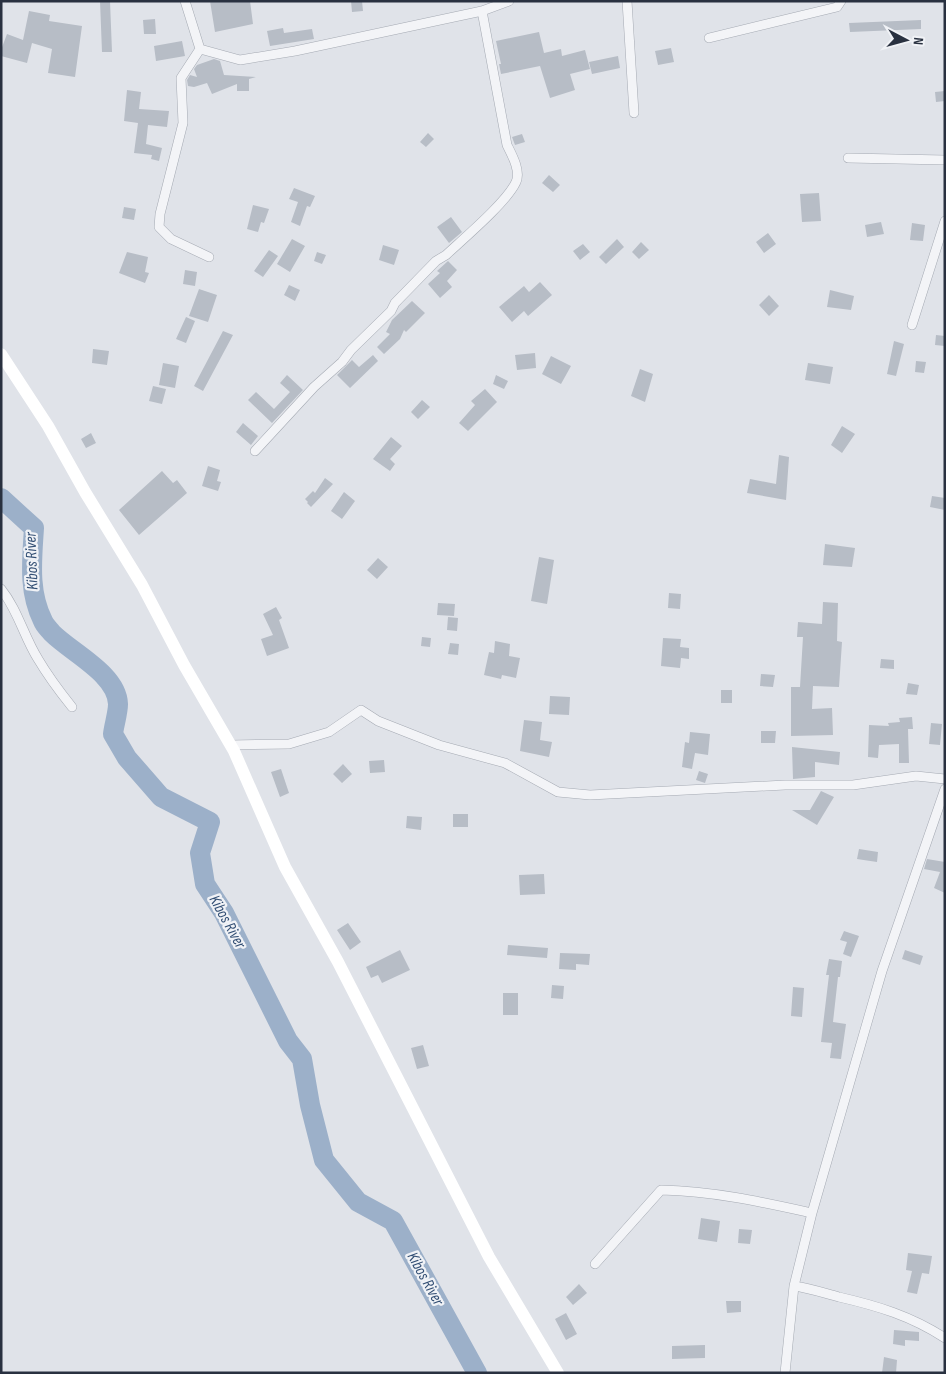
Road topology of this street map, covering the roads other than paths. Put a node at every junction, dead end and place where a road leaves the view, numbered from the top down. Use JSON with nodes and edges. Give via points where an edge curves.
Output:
{"nodes":[{"id":1,"x":186,"y":1,"type":"edge"},
{"id":2,"x":509,"y":1,"type":"edge"},
{"id":3,"x":627,"y":1,"type":"edge"},
{"id":4,"x":841,"y":1,"type":"edge"},
{"id":5,"x":482,"y":11,"type":"junction"},
{"id":6,"x":709,"y":38,"type":"dead end"},
{"id":7,"x":200,"y":49,"type":"junction"},
{"id":8,"x":634,"y":113,"type":"dead end"},
{"id":9,"x":848,"y":158,"type":"dead end"},
{"id":10,"x":945,"y":160,"type":"edge"},
{"id":11,"x":945,"y":221,"type":"edge"},
{"id":12,"x":209,"y":257,"type":"dead end"},
{"id":13,"x":912,"y":325,"type":"dead end"},
{"id":14,"x":1,"y":354,"type":"edge"},
{"id":15,"x":255,"y":451,"type":"dead end"},
{"id":16,"x":1,"y":589,"type":"edge"},
{"id":17,"x":72,"y":707,"type":"dead end"},
{"id":18,"x":231,"y":745,"type":"junction"},
{"id":19,"x":945,"y":779,"type":"edge"},
{"id":20,"x":945,"y":789,"type":"edge"},
{"id":21,"x":812,"y":1214,"type":"junction"},
{"id":22,"x":595,"y":1264,"type":"dead end"},
{"id":23,"x":794,"y":1286,"type":"junction"},
{"id":24,"x":945,"y":1338,"type":"edge"},
{"id":25,"x":558,"y":1373,"type":"edge"},
{"id":26,"x":785,"y":1373,"type":"edge"}],
"edges":[{"from":1,"to":7,"type":"street"},
{"from":2,"to":5,"type":"street"},
{"from":3,"to":8,"type":"street"},
{"from":4,"to":6,"type":"street","via":[[837,7]]},
{"from":5,"to":7,"type":"street","via":[[240,60]]},
{"from":5,"to":15,"type":"street","via":[[507,145],[516,163],[517,181],[503,200],[395,303],[391,311]]},
{"from":7,"to":12,"type":"street","via":[[181,78],[183,123],[159,227],[170,239]]},
{"from":9,"to":10,"type":"street"},
{"from":11,"to":13,"type":"street"},
{"from":14,"to":18,"type":"main road","via":[[48,426],[142,585]]},
{"from":16,"to":17,"type":"street","via":[[37,658]]},
{"from":18,"to":19,"type":"street","via":[[289,744],[329,732],[361,710],[378,721],[439,745],[505,762],[558,792],[590,795],[853,785],[916,776]]},
{"from":18,"to":25,"type":"main road","via":[[285,868],[338,962],[489,1257]]},
{"from":20,"to":21,"type":"street","via":[[882,971]]},
{"from":21,"to":22,"type":"street","via":[[733,1196],[661,1190]]},
{"from":21,"to":23,"type":"street"},
{"from":23,"to":24,"type":"street","via":[[883,1308],[925,1325]]},
{"from":23,"to":26,"type":"street"}]}
